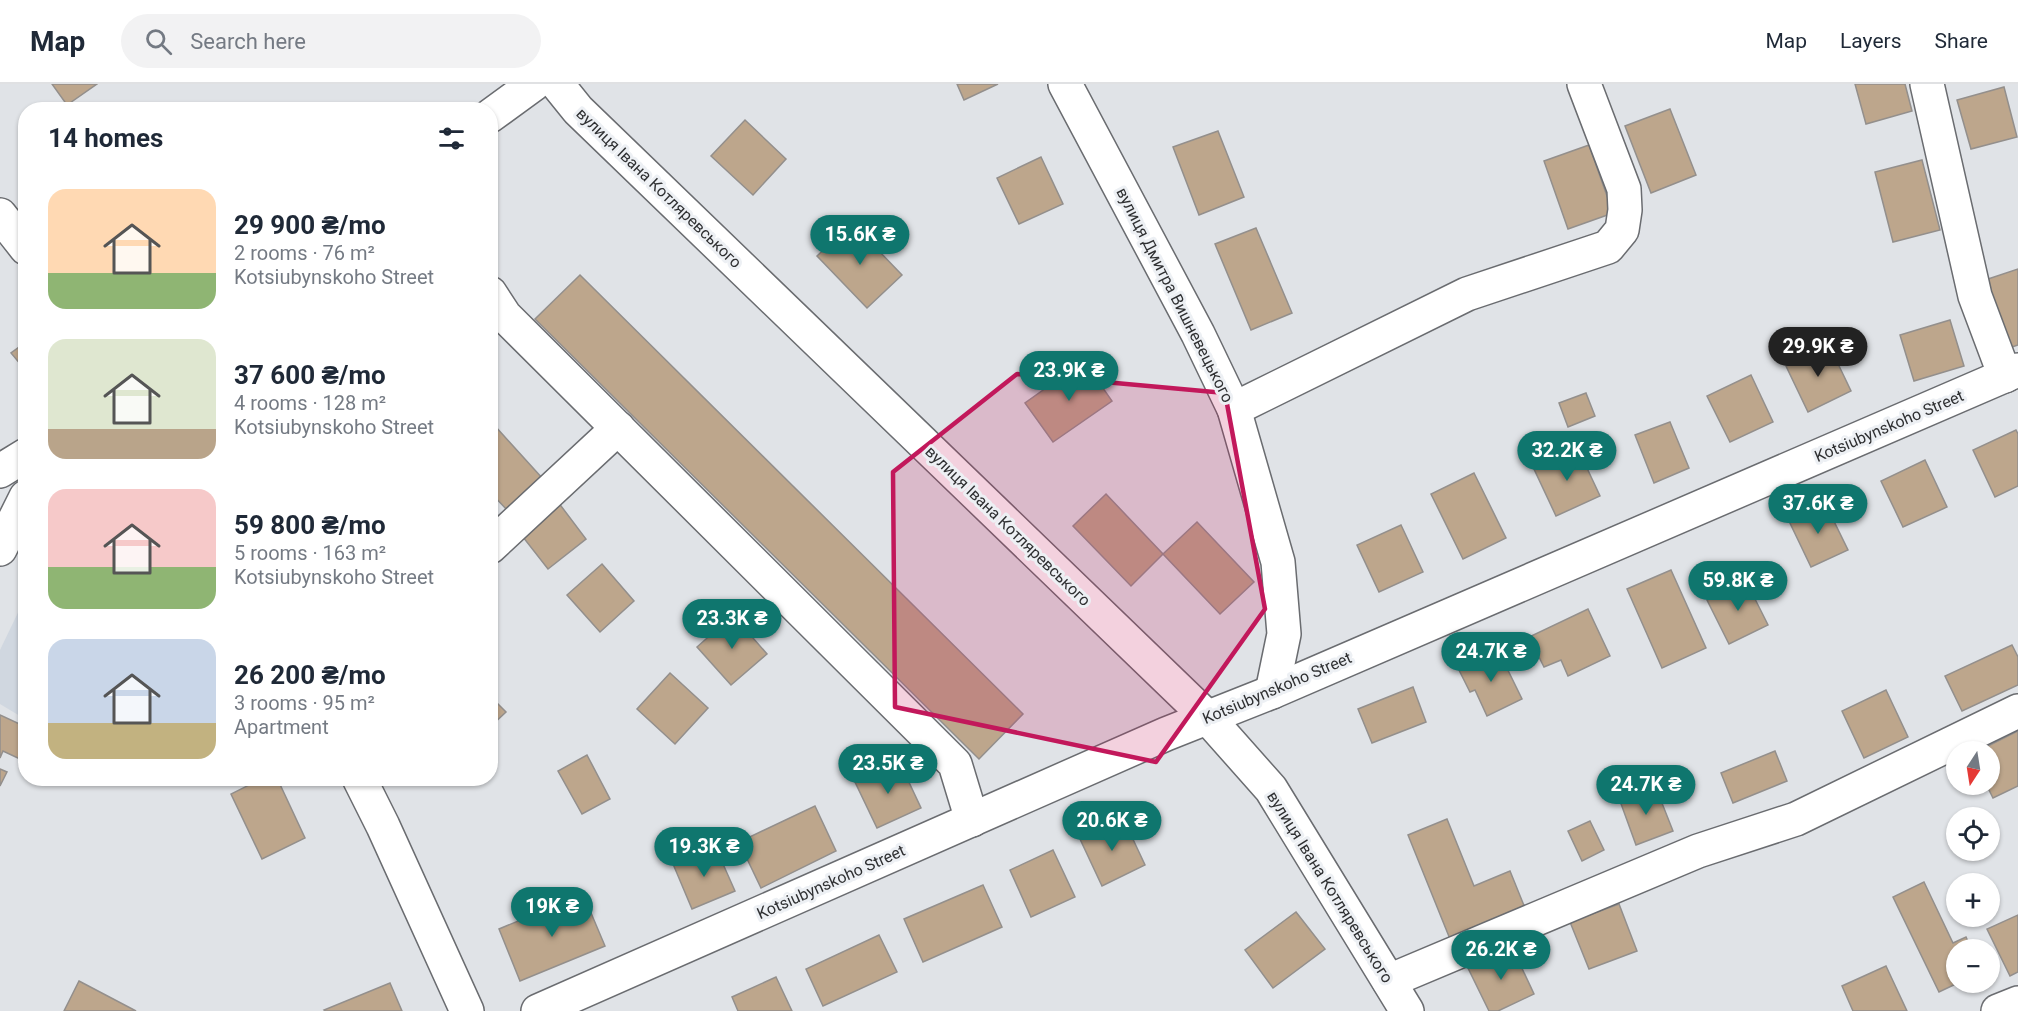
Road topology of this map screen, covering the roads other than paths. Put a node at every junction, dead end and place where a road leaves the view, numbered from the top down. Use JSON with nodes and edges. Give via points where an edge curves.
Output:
{"nodes":[{"id":1,"x":534,"y":84,"type":"edge"},
{"id":2,"x":557,"y":84,"type":"edge"},
{"id":3,"x":1065,"y":84,"type":"edge"},
{"id":4,"x":1584,"y":84,"type":"edge"},
{"id":5,"x":1927,"y":84,"type":"edge"},
{"id":6,"x":498,"y":110,"type":"edge"},
{"id":7,"x":0,"y":215,"type":"edge"},
{"id":8,"x":18,"y":238,"type":"edge"},
{"id":9,"x":498,"y":305,"type":"edge"},
{"id":10,"x":2012,"y":373,"type":"edge"},
{"id":11,"x":1234,"y":409,"type":"junction"},
{"id":12,"x":618,"y":428,"type":"junction"},
{"id":13,"x":18,"y":460,"type":"edge"},
{"id":14,"x":0,"y":471,"type":"edge"},
{"id":15,"x":18,"y":513,"type":"edge"},
{"id":16,"x":498,"y":540,"type":"edge"},
{"id":17,"x":0,"y":549,"type":"edge"},
{"id":18,"x":1272,"y":692,"type":"junction"},
{"id":19,"x":2018,"y":711,"type":"edge"},
{"id":20,"x":1208,"y":718,"type":"junction"},
{"id":21,"x":363,"y":786,"type":"edge"},
{"id":22,"x":972,"y":820,"type":"junction"},
{"id":23,"x":1389,"y":981,"type":"junction"},
{"id":24,"x":2018,"y":1002,"type":"edge"},
{"id":25,"x":467,"y":1011,"type":"edge"},
{"id":26,"x":538,"y":1011,"type":"edge"},
{"id":27,"x":1407,"y":1011,"type":"edge"},
{"id":28,"x":1998,"y":1011,"type":"edge"}],
"edges":[{"from":1,"to":6,"type":"street"},
{"from":2,"to":20,"type":"street","name":"вулиця Івана Котляревського","via":[[578,110]]},
{"from":3,"to":11,"type":"street","name":"вулиця Дмитра Вишневецького"},
{"from":4,"to":11,"type":"street","via":[[1624,189],[1622,230],[1608,246],[1467,294]]},
{"from":5,"to":10,"type":"street","via":[[1975,296]]},
{"from":7,"to":8,"type":"street"},
{"from":9,"to":12,"type":"street"},
{"from":10,"to":18,"type":"street","name":"Kotsiubynskoho Street"},
{"from":11,"to":18,"type":"street","name":"вулиця Дмитра Вишневецького","via":[[1278,562],[1284,634]]},
{"from":12,"to":16,"type":"street"},
{"from":12,"to":22,"type":"street","via":[[955,764]]},
{"from":13,"to":14,"type":"street"},
{"from":15,"to":17,"type":"street"},
{"from":18,"to":20,"type":"street","name":"Kotsiubynskoho Street"},
{"from":19,"to":23,"type":"street","via":[[1796,819],[1698,851]]},
{"from":20,"to":22,"type":"street","name":"Kotsiubynskoho Street"},
{"from":20,"to":23,"type":"street","name":"вулиця Івана Котляревського","via":[[1271,789]]},
{"from":21,"to":25,"type":"street"},
{"from":22,"to":26,"type":"street","name":"Kotsiubynskoho Street"},
{"from":23,"to":27,"type":"street","name":"вулиця Івана Котляревського"},
{"from":24,"to":28,"type":"street"}]}
